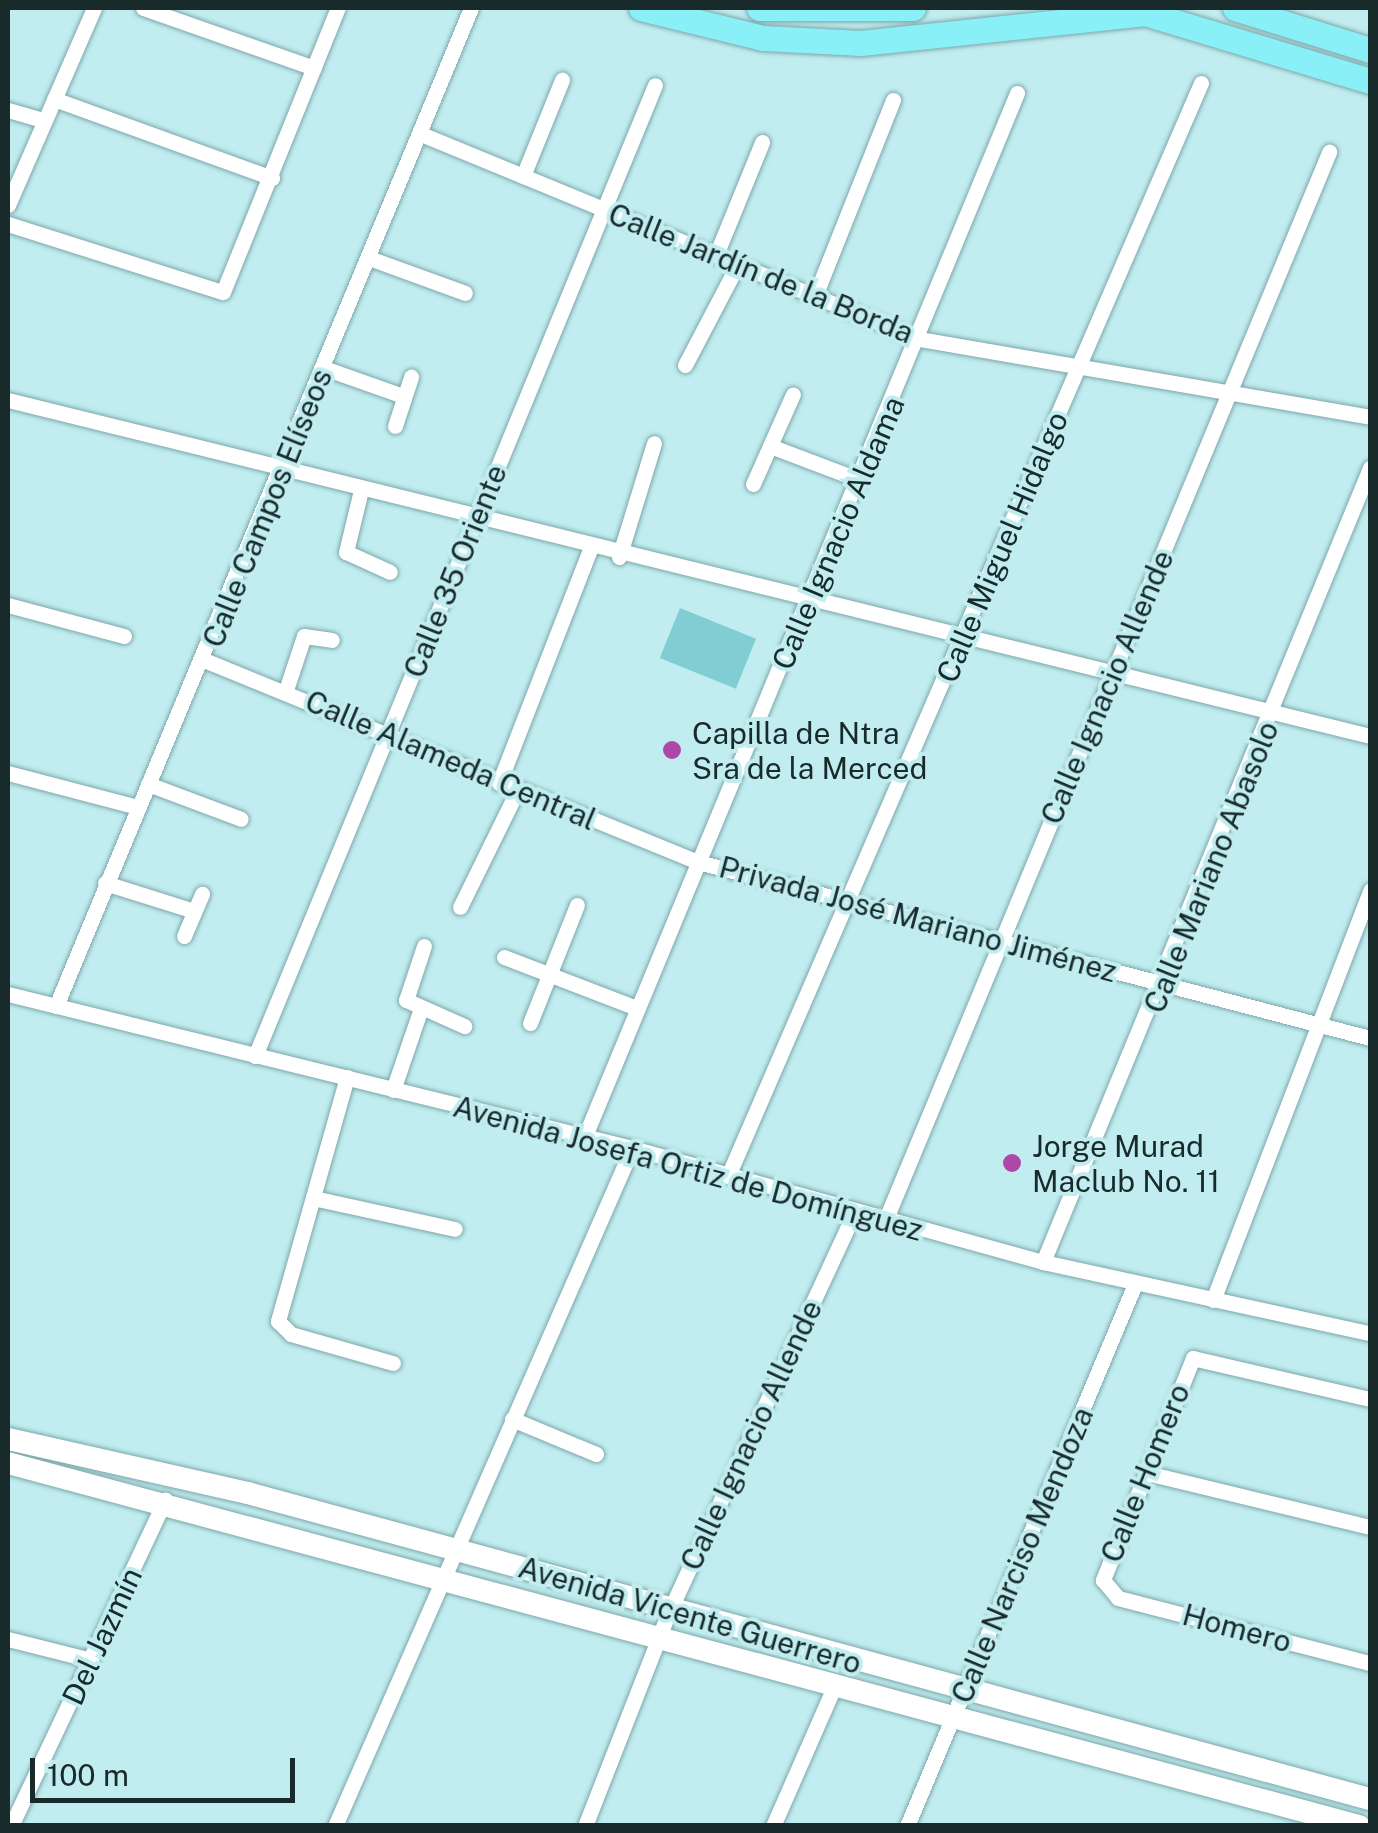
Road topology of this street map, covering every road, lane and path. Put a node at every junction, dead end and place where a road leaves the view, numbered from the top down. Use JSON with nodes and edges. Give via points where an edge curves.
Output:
{"nodes":[{"id":1,"x":94,"y":8,"type":"edge"},
{"id":2,"x":144,"y":8,"type":"edge"},
{"id":3,"x":338,"y":8,"type":"edge"},
{"id":4,"x":472,"y":8,"type":"edge"},
{"id":5,"x":641,"y":8,"type":"edge"},
{"id":6,"x":759,"y":8,"type":"edge"},
{"id":7,"x":913,"y":8,"type":"edge"},
{"id":8,"x":1234,"y":8,"type":"edge"},
{"id":9,"x":1370,"y":50,"type":"edge"},
{"id":10,"x":314,"y":68,"type":"junction"},
{"id":11,"x":562,"y":80,"type":"dead end"},
{"id":12,"x":1370,"y":81,"type":"edge"},
{"id":13,"x":1201,"y":83,"type":"dead end"},
{"id":14,"x":655,"y":85,"type":"dead end"},
{"id":15,"x":1018,"y":93,"type":"dead end"},
{"id":16,"x":54,"y":99,"type":"junction"},
{"id":17,"x":893,"y":100,"type":"dead end"},
{"id":18,"x":8,"y":110,"type":"edge"},
{"id":19,"x":44,"y":120,"type":"junction"},
{"id":20,"x":421,"y":134,"type":"junction"},
{"id":21,"x":762,"y":142,"type":"dead end"},
{"id":22,"x":1328,"y":152,"type":"dead end"},
{"id":23,"x":523,"y":176,"type":"junction"},
{"id":24,"x":272,"y":178,"type":"junction"},
{"id":25,"x":8,"y":205,"type":"edge"},
{"id":26,"x":604,"y":209,"type":"junction"},
{"id":27,"x":8,"y":224,"type":"edge"},
{"id":28,"x":716,"y":256,"type":"junction"},
{"id":29,"x":369,"y":258,"type":"junction"},
{"id":30,"x":738,"y":264,"type":"junction"},
{"id":31,"x":465,"y":293,"type":"dead end"},
{"id":32,"x":816,"y":296,"type":"junction"},
{"id":33,"x":919,"y":339,"type":"junction"},
{"id":34,"x":1080,"y":364,"type":"junction"},
{"id":35,"x":685,"y":365,"type":"dead end"},
{"id":36,"x":324,"y":368,"type":"junction"},
{"id":37,"x":410,"y":377,"type":"dead end"},
{"id":38,"x":793,"y":394,"type":"dead end"},
{"id":39,"x":1231,"y":394,"type":"junction"},
{"id":40,"x":403,"y":396,"type":"junction"},
{"id":41,"x":8,"y":400,"type":"edge"},
{"id":42,"x":1370,"y":417,"type":"edge"},
{"id":43,"x":395,"y":426,"type":"dead end"},
{"id":44,"x":654,"y":443,"type":"dead end"},
{"id":45,"x":770,"y":446,"type":"junction"},
{"id":46,"x":283,"y":468,"type":"junction"},
{"id":47,"x":1370,"y":468,"type":"edge"},
{"id":48,"x":860,"y":480,"type":"junction"},
{"id":49,"x":753,"y":484,"type":"dead end"},
{"id":50,"x":361,"y":490,"type":"junction"},
{"id":51,"x":477,"y":518,"type":"junction"},
{"id":52,"x":590,"y":550,"type":"junction"},
{"id":53,"x":619,"y":557,"type":"junction"},
{"id":54,"x":390,"y":572,"type":"dead end"},
{"id":55,"x":810,"y":604,"type":"junction"},
{"id":56,"x":8,"y":605,"type":"edge"},
{"id":57,"x":966,"y":633,"type":"junction"},
{"id":58,"x":124,"y":636,"type":"dead end"},
{"id":59,"x":332,"y":640,"type":"dead end"},
{"id":60,"x":204,"y":660,"type":"junction"},
{"id":61,"x":1113,"y":670,"type":"junction"},
{"id":62,"x":286,"y":690,"type":"junction"},
{"id":63,"x":1274,"y":710,"type":"junction"},
{"id":64,"x":388,"y":734,"type":"junction"},
{"id":65,"x":1370,"y":736,"type":"edge"},
{"id":66,"x":8,"y":772,"type":"edge"},
{"id":67,"x":499,"y":783,"type":"junction"},
{"id":68,"x":148,"y":784,"type":"junction"},
{"id":69,"x":517,"y":792,"type":"junction"},
{"id":70,"x":138,"y":807,"type":"junction"},
{"id":71,"x":242,"y":819,"type":"dead end"},
{"id":72,"x":698,"y":862,"type":"junction"},
{"id":73,"x":105,"y":883,"type":"junction"},
{"id":74,"x":1370,"y":890,"type":"edge"},
{"id":75,"x":202,"y":894,"type":"dead end"},
{"id":76,"x":849,"y":904,"type":"junction"},
{"id":77,"x":576,"y":906,"type":"dead end"},
{"id":78,"x":460,"y":907,"type":"dead end"},
{"id":79,"x":194,"y":911,"type":"junction"},
{"id":80,"x":184,"y":936,"type":"dead end"},
{"id":81,"x":1001,"y":940,"type":"junction"},
{"id":82,"x":424,"y":946,"type":"dead end"},
{"id":83,"x":504,"y":957,"type":"dead end"},
{"id":84,"x":548,"y":976,"type":"junction"},
{"id":85,"x":1165,"y":984,"type":"junction"},
{"id":86,"x":8,"y":994,"type":"edge"},
{"id":87,"x":56,"y":1006,"type":"junction"},
{"id":88,"x":421,"y":1008,"type":"junction"},
{"id":89,"x":638,"y":1008,"type":"junction"},
{"id":90,"x":530,"y":1023,"type":"dead end"},
{"id":91,"x":1320,"y":1024,"type":"junction"},
{"id":92,"x":464,"y":1026,"type":"dead end"},
{"id":93,"x":1370,"y":1038,"type":"edge"},
{"id":94,"x":255,"y":1056,"type":"junction"},
{"id":95,"x":347,"y":1078,"type":"junction"},
{"id":96,"x":393,"y":1090,"type":"junction"},
{"id":97,"x":585,"y":1136,"type":"junction"},
{"id":98,"x":632,"y":1148,"type":"junction"},
{"id":99,"x":728,"y":1176,"type":"junction"},
{"id":100,"x":313,"y":1198,"type":"junction"},
{"id":101,"x":854,"y":1213,"type":"junction"},
{"id":102,"x":886,"y":1221,"type":"junction"},
{"id":103,"x":455,"y":1229,"type":"dead end"},
{"id":104,"x":1043,"y":1262,"type":"junction"},
{"id":105,"x":1135,"y":1284,"type":"junction"},
{"id":106,"x":1213,"y":1300,"type":"junction"},
{"id":107,"x":1370,"y":1332,"type":"edge"},
{"id":108,"x":393,"y":1364,"type":"dead end"},
{"id":109,"x":1370,"y":1399,"type":"edge"},
{"id":110,"x":512,"y":1418,"type":"junction"},
{"id":111,"x":8,"y":1439,"type":"edge"},
{"id":112,"x":596,"y":1454,"type":"dead end"},
{"id":113,"x":50,"y":1461,"type":"junction"},
{"id":114,"x":8,"y":1463,"type":"edge"},
{"id":115,"x":1151,"y":1474,"type":"junction"},
{"id":116,"x":165,"y":1500,"type":"junction"},
{"id":117,"x":1370,"y":1528,"type":"edge"},
{"id":118,"x":454,"y":1549,"type":"junction"},
{"id":119,"x":443,"y":1575,"type":"junction"},
{"id":120,"x":1104,"y":1590,"type":"joint"},
{"id":121,"x":669,"y":1612,"type":"junction"},
{"id":122,"x":8,"y":1640,"type":"edge"},
{"id":123,"x":657,"y":1640,"type":"junction"},
{"id":124,"x":91,"y":1660,"type":"junction"},
{"id":125,"x":1370,"y":1663,"type":"edge"},
{"id":126,"x":834,"y":1687,"type":"junction"},
{"id":127,"x":964,"y":1690,"type":"junction"},
{"id":128,"x":953,"y":1718,"type":"junction"},
{"id":129,"x":1254,"y":1768,"type":"junction"},
{"id":130,"x":1246,"y":1796,"type":"junction"},
{"id":131,"x":1370,"y":1799,"type":"edge"},
{"id":132,"x":12,"y":1815,"type":"edge"},
{"id":133,"x":335,"y":1826,"type":"edge"},
{"id":134,"x":585,"y":1826,"type":"edge"},
{"id":135,"x":773,"y":1826,"type":"edge"},
{"id":136,"x":907,"y":1826,"type":"edge"},
{"id":137,"x":1358,"y":1826,"type":"edge"}],
"edges":[{"from":1,"to":16,"type":"street"},
{"from":2,"to":10,"type":"street"},
{"from":3,"to":10,"type":"street"},
{"from":4,"to":20,"type":"street","name":"Calle Campos Elíseos"},
{"from":5,"to":12,"type":"main road","via":[[763,38],[861,43],[1145,13]]},
{"from":6,"to":7,"type":"main road"},
{"from":8,"to":9,"type":"main road"},
{"from":10,"to":24,"type":"street"},
{"from":11,"to":23,"type":"street"},
{"from":13,"to":34,"type":"street","name":"Calle Miguel Hidalgo"},
{"from":14,"to":26,"type":"street","name":"Calle 35 Oriente"},
{"from":15,"to":33,"type":"street","name":"Calle Ignacio Aldama"},
{"from":16,"to":19,"type":"street"},
{"from":16,"to":24,"type":"street"},
{"from":17,"to":32,"type":"street"},
{"from":18,"to":19,"type":"street"},
{"from":19,"to":25,"type":"street"},
{"from":20,"to":23,"type":"street","name":"Calle Jardín de la Borda"},
{"from":20,"to":29,"type":"street","name":"Calle Campos Elíseos"},
{"from":21,"to":28,"type":"street"},
{"from":22,"to":39,"type":"street","name":"Calle Ignacio Allende"},
{"from":23,"to":26,"type":"street","name":"Calle Jardín de la Borda"},
{"from":24,"to":27,"type":"street","via":[[223,292]]},
{"from":26,"to":28,"type":"street","name":"Calle Jardín de la Borda"},
{"from":26,"to":51,"type":"street","name":"Calle 35 Oriente"},
{"from":28,"to":30,"type":"street","name":"Calle Jardín de la Borda"},
{"from":29,"to":31,"type":"street"},
{"from":29,"to":36,"type":"street","name":"Calle Campos Elíseos"},
{"from":30,"to":32,"type":"street","name":"Calle Jardín de la Borda"},
{"from":30,"to":35,"type":"street"},
{"from":32,"to":33,"type":"street","name":"Calle Jardín de la Borda"},
{"from":33,"to":34,"type":"street","name":"Calle Jardín de la Borda"},
{"from":33,"to":48,"type":"street","name":"Calle Ignacio Aldama"},
{"from":34,"to":39,"type":"street","name":"Calle Jardín de la Borda"},
{"from":34,"to":57,"type":"street","name":"Calle Miguel Hidalgo"},
{"from":36,"to":40,"type":"street"},
{"from":36,"to":46,"type":"street","name":"Calle Campos Elíseos"},
{"from":37,"to":40,"type":"street"},
{"from":38,"to":45,"type":"street"},
{"from":39,"to":42,"type":"street","name":"Calle Jardín de la Borda"},
{"from":39,"to":61,"type":"street","name":"Calle Ignacio Allende"},
{"from":40,"to":43,"type":"street"},
{"from":41,"to":46,"type":"street"},
{"from":44,"to":53,"type":"street"},
{"from":45,"to":48,"type":"street"},
{"from":45,"to":49,"type":"street"},
{"from":46,"to":50,"type":"street"},
{"from":46,"to":60,"type":"street","name":"Calle Campos Elíseos"},
{"from":47,"to":63,"type":"street","name":"Calle Mariano Abasolo"},
{"from":48,"to":55,"type":"street","name":"Calle Ignacio Aldama"},
{"from":50,"to":51,"type":"street"},
{"from":50,"to":54,"type":"street","via":[[346,552]]},
{"from":51,"to":52,"type":"street"},
{"from":51,"to":64,"type":"street","name":"Calle 35 Oriente"},
{"from":52,"to":53,"type":"street"},
{"from":52,"to":67,"type":"street"},
{"from":53,"to":55,"type":"street"},
{"from":55,"to":57,"type":"street"},
{"from":55,"to":72,"type":"street","name":"Calle Ignacio Aldama"},
{"from":56,"to":58,"type":"street"},
{"from":57,"to":61,"type":"street"},
{"from":57,"to":76,"type":"street","name":"Calle Miguel Hidalgo"},
{"from":59,"to":62,"type":"street","via":[[304,636]]},
{"from":60,"to":62,"type":"street","name":"Calle Alameda Central"},
{"from":60,"to":68,"type":"street","name":"Calle Campos Elíseos"},
{"from":61,"to":63,"type":"street"},
{"from":61,"to":81,"type":"street","name":"Calle Ignacio Allende"},
{"from":62,"to":64,"type":"street","name":"Calle Alameda Central"},
{"from":63,"to":65,"type":"street"},
{"from":63,"to":85,"type":"street","name":"Calle Mariano Abasolo"},
{"from":64,"to":67,"type":"street","name":"Calle Alameda Central"},
{"from":64,"to":94,"type":"street","name":"Calle 35 Oriente"},
{"from":66,"to":70,"type":"street"},
{"from":67,"to":69,"type":"street","name":"Calle Alameda Central"},
{"from":68,"to":70,"type":"street","name":"Calle Campos Elíseos"},
{"from":68,"to":71,"type":"street"},
{"from":69,"to":72,"type":"street","name":"Calle Alameda Central"},
{"from":69,"to":78,"type":"street"},
{"from":70,"to":73,"type":"street","name":"Calle Campos Elíseos"},
{"from":72,"to":76,"type":"street","name":"Privada José Mariano Jiménez"},
{"from":72,"to":89,"type":"street","name":"Calle Ignacio Aldama"},
{"from":73,"to":79,"type":"street"},
{"from":73,"to":87,"type":"street","name":"Calle Campos Elíseos"},
{"from":74,"to":91,"type":"street"},
{"from":75,"to":79,"type":"street"},
{"from":76,"to":81,"type":"street","name":"Privada José Mariano Jiménez"},
{"from":76,"to":99,"type":"street","name":"Calle Miguel Hidalgo"},
{"from":77,"to":84,"type":"street"},
{"from":79,"to":80,"type":"street"},
{"from":81,"to":85,"type":"street","name":"Privada José Mariano Jiménez"},
{"from":81,"to":102,"type":"street","name":"Calle Ignacio Allende"},
{"from":82,"to":88,"type":"street","via":[[404,996]]},
{"from":83,"to":84,"type":"street"},
{"from":84,"to":89,"type":"street"},
{"from":84,"to":90,"type":"street"},
{"from":85,"to":91,"type":"street","name":"Privada José Mariano Jiménez"},
{"from":85,"to":104,"type":"street","name":"Calle Mariano Abasolo"},
{"from":86,"to":87,"type":"street","name":"Avenida Josefa Ortiz de Domínguez"},
{"from":87,"to":94,"type":"street","name":"Avenida Josefa Ortiz de Domínguez"},
{"from":88,"to":92,"type":"street"},
{"from":88,"to":96,"type":"street"},
{"from":89,"to":97,"type":"street","name":"Calle Ignacio Aldama"},
{"from":91,"to":93,"type":"street","name":"Privada José Mariano Jiménez"},
{"from":91,"to":106,"type":"street"},
{"from":94,"to":95,"type":"street","name":"Avenida Josefa Ortiz de Domínguez"},
{"from":95,"to":96,"type":"street","name":"Avenida Josefa Ortiz de Domínguez"},
{"from":95,"to":100,"type":"street"},
{"from":96,"to":97,"type":"street","name":"Avenida Josefa Ortiz de Domínguez"},
{"from":97,"to":98,"type":"street","name":"Avenida Josefa Ortiz de Domínguez"},
{"from":98,"to":99,"type":"street","name":"Avenida Josefa Ortiz de Domínguez"},
{"from":98,"to":110,"type":"street"},
{"from":99,"to":101,"type":"street","name":"Avenida Josefa Ortiz de Domínguez"},
{"from":100,"to":103,"type":"street"},
{"from":100,"to":108,"type":"street","via":[[278,1321],[291,1334]]},
{"from":101,"to":102,"type":"street","name":"Avenida Josefa Ortiz de Domínguez"},
{"from":101,"to":121,"type":"street","name":"Calle Ignacio Allende"},
{"from":102,"to":104,"type":"street","name":"Avenida Josefa Ortiz de Domínguez"},
{"from":104,"to":105,"type":"street","name":"Avenida Josefa Ortiz de Domínguez"},
{"from":105,"to":106,"type":"street","name":"Avenida Josefa Ortiz de Domínguez"},
{"from":105,"to":127,"type":"street","name":"Calle Narciso Mendoza"},
{"from":106,"to":107,"type":"street","name":"Avenida Josefa Ortiz de Domínguez"},
{"from":109,"to":115,"type":"street","name":"Calle Homero","via":[[1193,1358]]},
{"from":110,"to":112,"type":"street"},
{"from":110,"to":118,"type":"street"},
{"from":111,"to":113,"type":"main road","name":"Avenida Vicente Guerrero"},
{"from":113,"to":114,"type":"main road","name":"Avenida Vicente Guerrero"},
{"from":113,"to":116,"type":"main road","name":"Avenida Vicente Guerrero"},
{"from":113,"to":118,"type":"main road","name":"Avenida Vicente Guerrero"},
{"from":115,"to":117,"type":"street"},
{"from":115,"to":120,"type":"street","name":"Calle Homero","via":[[1104,1573]]},
{"from":116,"to":119,"type":"main road","name":"Avenida Vicente Guerrero"},
{"from":116,"to":124,"type":"street","name":"Del Jazmín"},
{"from":118,"to":119,"type":"street"},
{"from":118,"to":121,"type":"main road","name":"Avenida Vicente Guerrero"},
{"from":119,"to":123,"type":"main road","name":"Avenida Vicente Guerrero"},
{"from":119,"to":133,"type":"street"},
{"from":120,"to":125,"type":"street","name":"Homero"},
{"from":121,"to":123,"type":"street","name":"Calle Ignacio Allende"},
{"from":121,"to":127,"type":"main road","name":"Avenida Vicente Guerrero"},
{"from":122,"to":124,"type":"street"},
{"from":123,"to":126,"type":"main road","name":"Avenida Vicente Guerrero"},
{"from":123,"to":134,"type":"street","name":"Calle Ignacio Allende"},
{"from":124,"to":132,"type":"street","name":"Del Jazmín"},
{"from":126,"to":128,"type":"main road","name":"Avenida Vicente Guerrero"},
{"from":126,"to":135,"type":"street"},
{"from":127,"to":128,"type":"street","name":"Calle Narciso Mendoza"},
{"from":127,"to":129,"type":"main road","name":"Avenida Vicente Guerrero"},
{"from":128,"to":130,"type":"main road","name":"Avenida Vicente Guerrero"},
{"from":128,"to":136,"type":"street","name":"Calle Narciso Mendoza"},
{"from":129,"to":130,"type":"main road"},
{"from":129,"to":131,"type":"main road","name":"Avenida Vicente Guerrero"},
{"from":130,"to":137,"type":"main road","name":"Avenida Vicente Guerrero"}]}
